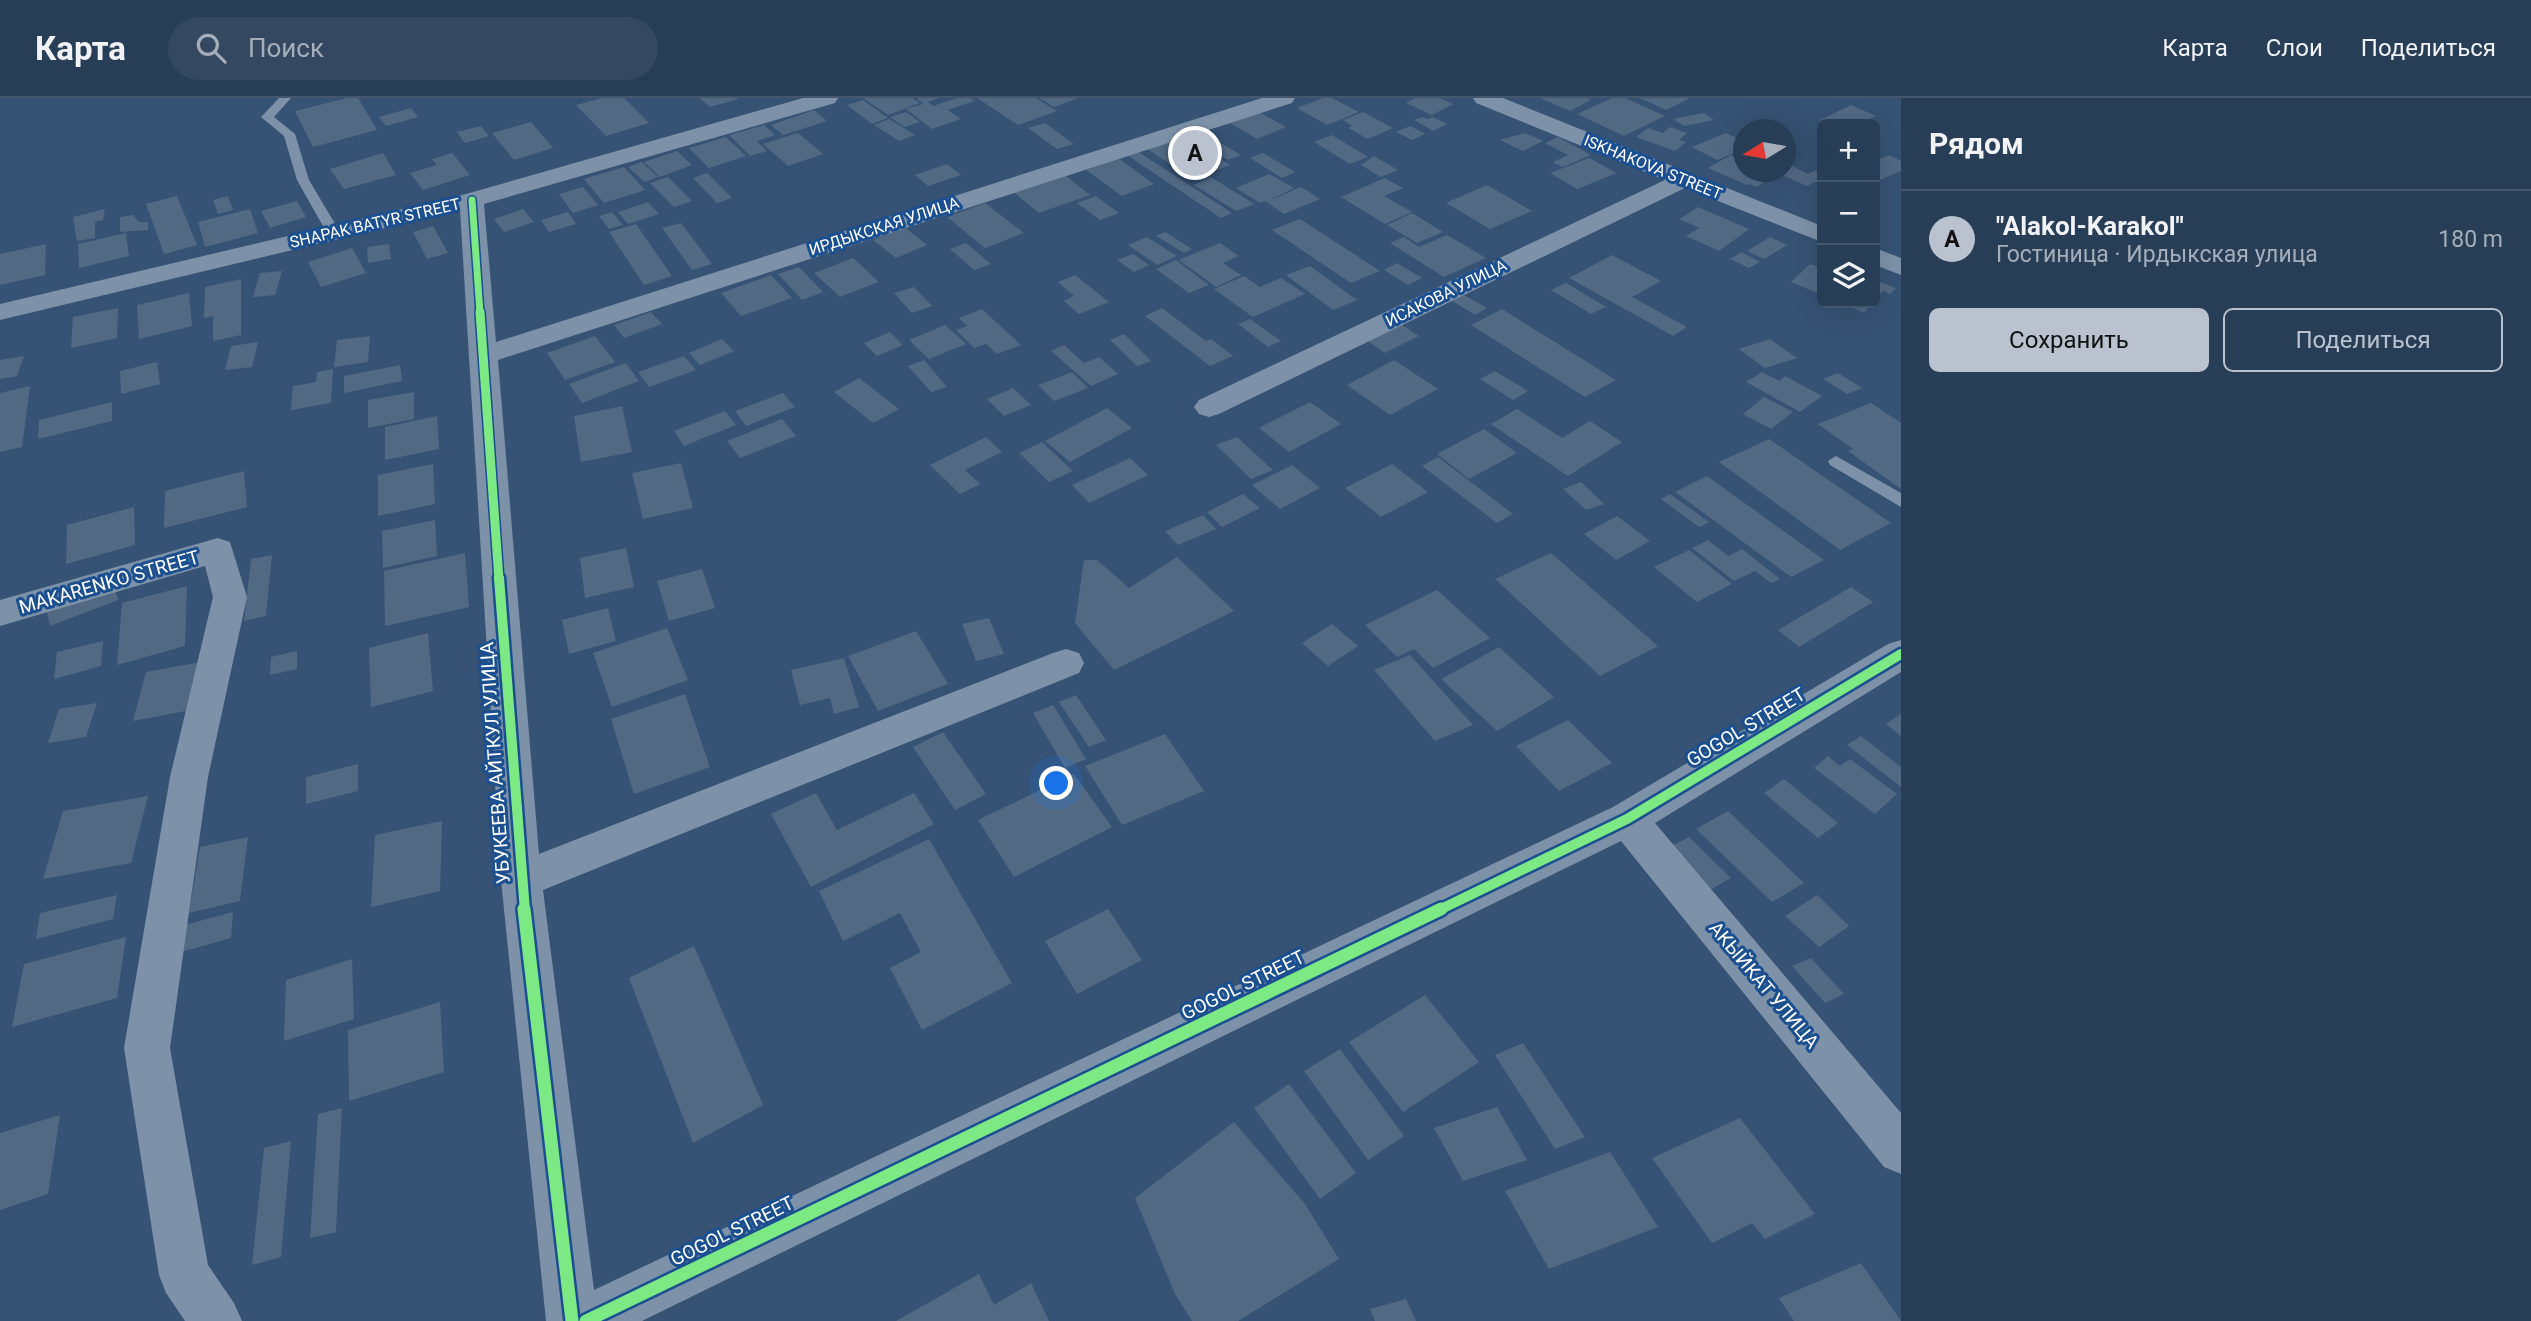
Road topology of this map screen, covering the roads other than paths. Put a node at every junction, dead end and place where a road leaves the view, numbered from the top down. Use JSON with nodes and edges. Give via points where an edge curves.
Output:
{"nodes":[{"id":1,"x":285,"y":98,"type":"edge"},
{"id":2,"x":827,"y":98,"type":"edge"},
{"id":3,"x":1284,"y":98,"type":"edge"},
{"id":4,"x":1485,"y":98,"type":"edge"},
{"id":5,"x":1683,"y":180,"type":"junction"},
{"id":6,"x":472,"y":200,"type":"junction"},
{"id":7,"x":333,"y":232,"type":"junction"},
{"id":8,"x":1817,"y":233,"type":"edge"},
{"id":9,"x":1880,"y":258,"type":"edge"},
{"id":10,"x":1901,"y":267,"type":"edge"},
{"id":11,"x":0,"y":312,"type":"edge"},
{"id":12,"x":483,"y":355,"type":"junction"},
{"id":13,"x":1209,"y":407,"type":"dead end"},
{"id":14,"x":1836,"y":461,"type":"dead end"},
{"id":15,"x":1901,"y":501,"type":"edge"},
{"id":16,"x":0,"y":613,"type":"edge"},
{"id":17,"x":1901,"y":654,"type":"edge"},
{"id":18,"x":1066,"y":663,"type":"dead end"},
{"id":19,"x":1627,"y":819,"type":"junction"},
{"id":20,"x":521,"y":880,"type":"junction"},
{"id":21,"x":1901,"y":1150,"type":"edge"},
{"id":22,"x":216,"y":1321,"type":"edge"},
{"id":23,"x":572,"y":1321,"type":"edge"},
{"id":24,"x":586,"y":1321,"type":"edge"}],
"edges":[{"from":1,"to":7,"type":"lane","via":[[267,117],[289,134],[303,180]]},
{"from":2,"to":6,"type":"street","name":"SHAPAK BATYR STREET"},
{"from":3,"to":12,"type":"street","name":"ИРДЫКСКАЯ УЛИЦА"},
{"from":4,"to":5,"type":"street","name":"ISKHAKOVA STREET"},
{"from":5,"to":8,"type":"street","name":"ISKHAKOVA STREET"},
{"from":5,"to":13,"type":"street","name":"ИСАКОВА УЛИЦА"},
{"from":6,"to":7,"type":"street","name":"SHAPAK BATYR STREET"},
{"from":6,"to":12,"type":"street","name":"УБУКЕЕВА АЙТКУЛ УЛИЦА"},
{"from":7,"to":11,"type":"street","name":"SHAPAK BATYR STREET"},
{"from":9,"to":10,"type":"street"},
{"from":12,"to":20,"type":"street","name":"УБУКЕЕВА АЙТКУЛ УЛИЦА"},
{"from":14,"to":15,"type":"lane"},
{"from":16,"to":22,"type":"street","name":"MAKARENKO STREET","via":[[218,550],[230,597],[188,777],[147,1048],[184,1275]]},
{"from":17,"to":19,"type":"street","name":"GOGOL STREET"},
{"from":18,"to":20,"type":"street"},
{"from":19,"to":21,"type":"street","name":"АКЫЙКАТ УЛИЦА"},
{"from":19,"to":24,"type":"street","name":"GOGOL STREET"},
{"from":20,"to":23,"type":"street","name":"УБУКЕЕВА АЙТКУЛ УЛИЦА"}]}
